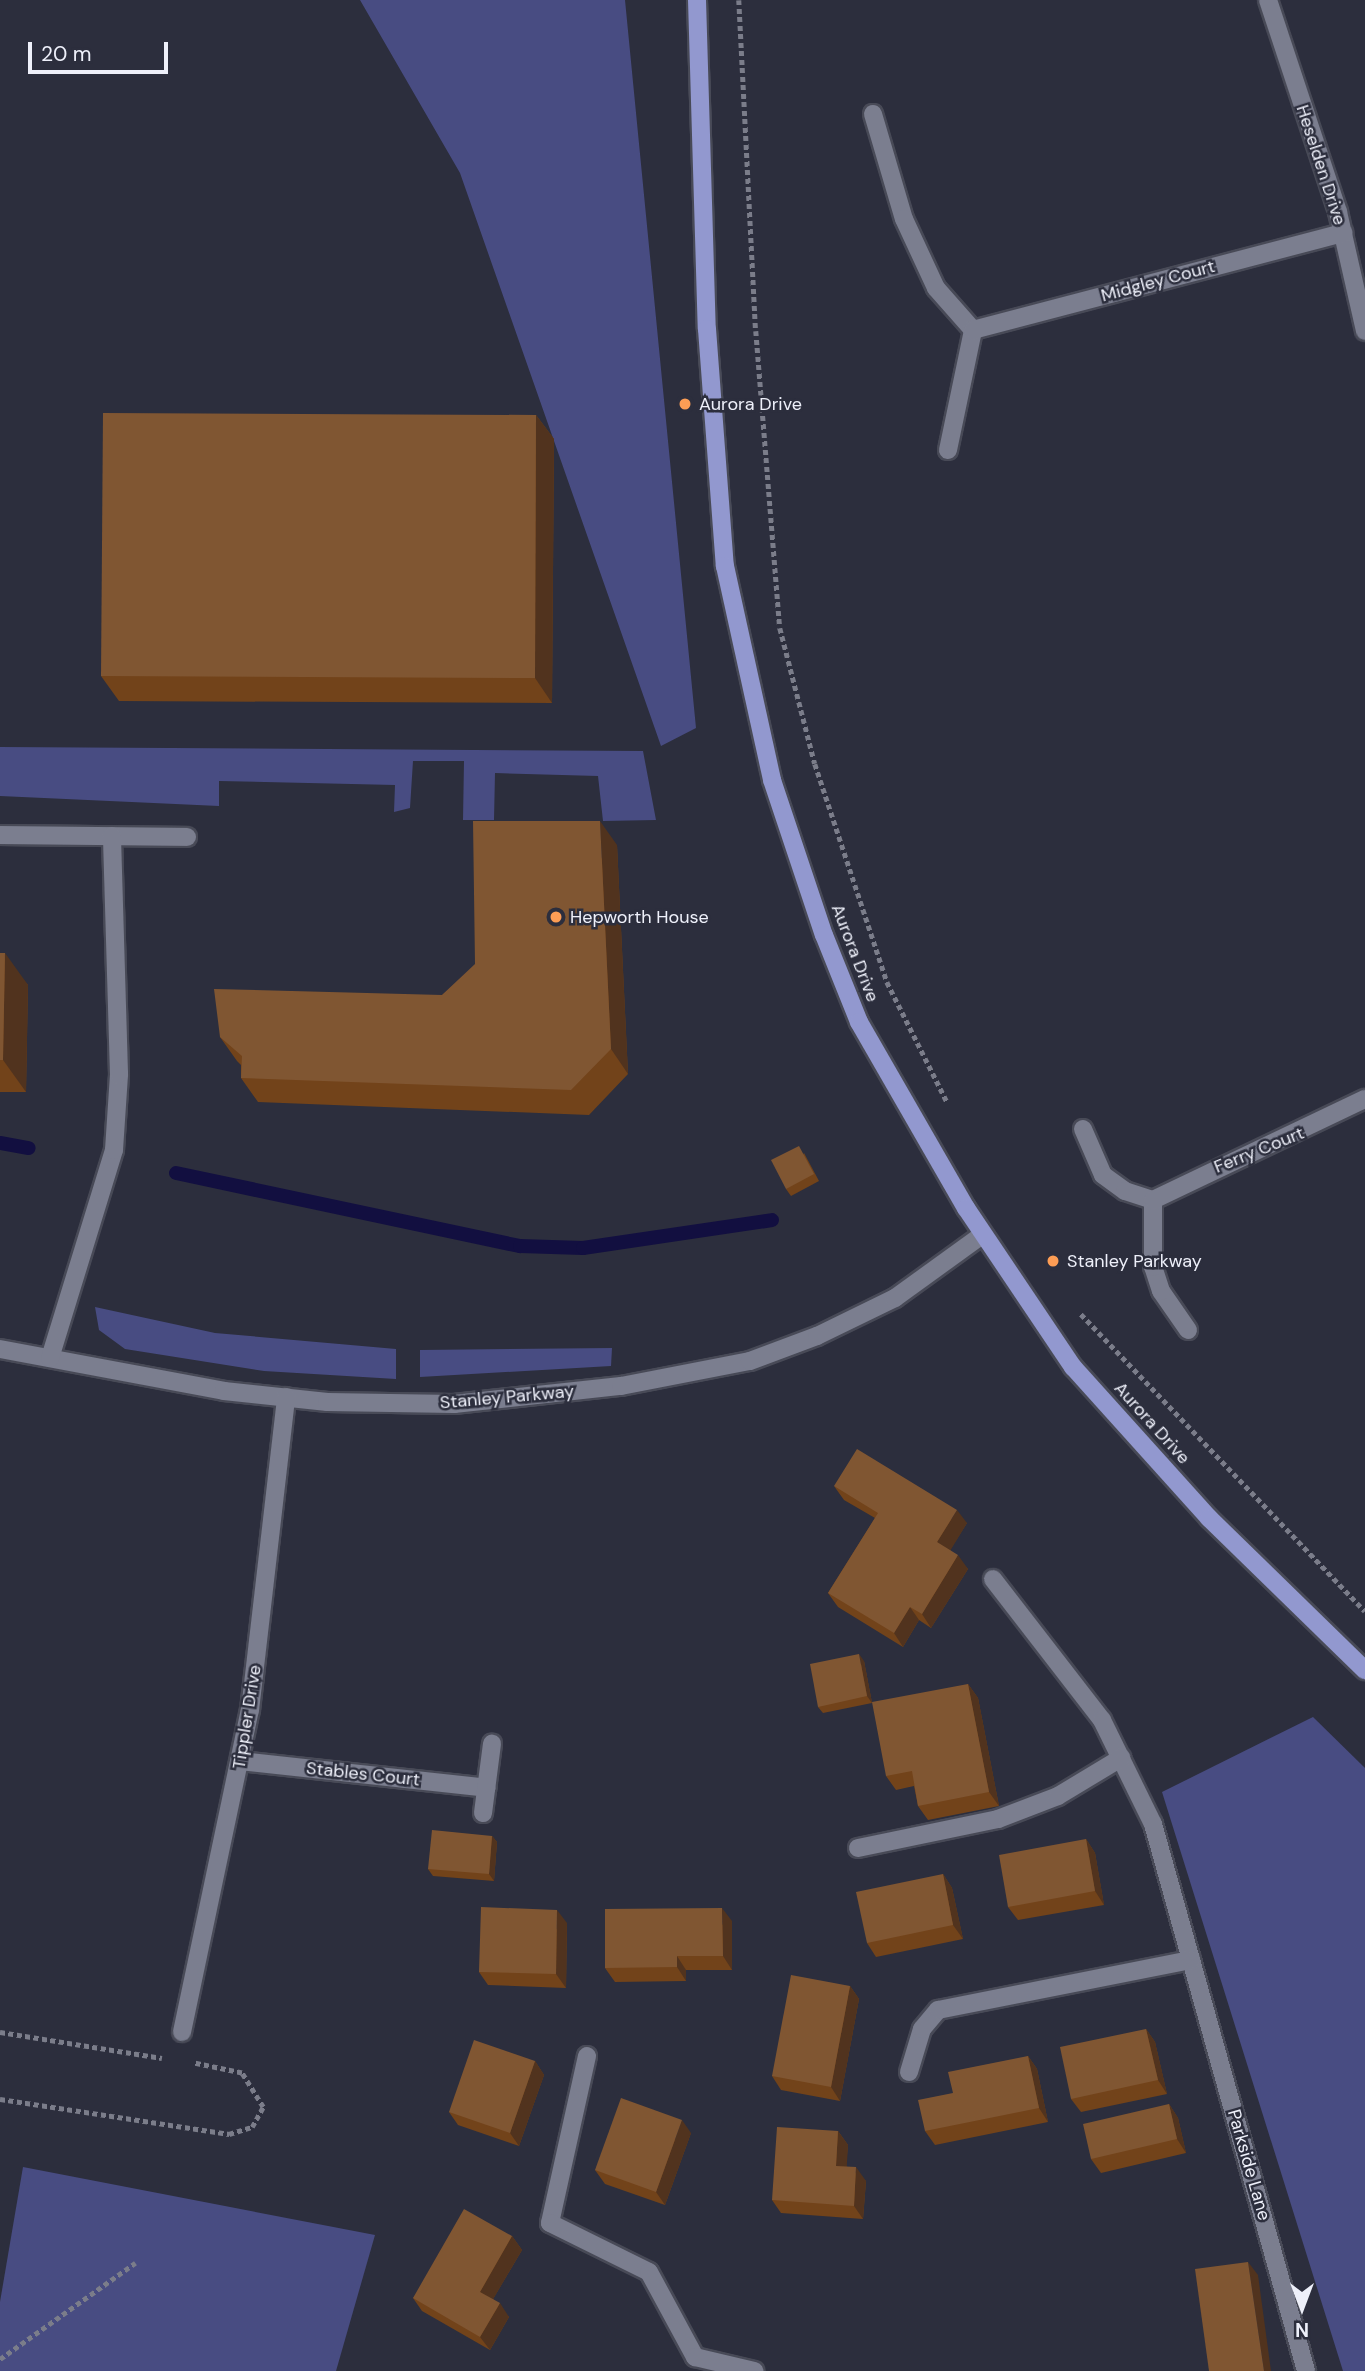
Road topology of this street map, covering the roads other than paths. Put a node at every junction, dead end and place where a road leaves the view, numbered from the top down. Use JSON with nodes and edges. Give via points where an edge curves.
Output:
{"nodes":[{"id":1,"x":697,"y":0,"type":"edge"},
{"id":2,"x":1268,"y":0,"type":"edge"},
{"id":3,"x":873,"y":114,"type":"dead end"},
{"id":4,"x":1343,"y":233,"type":"junction"},
{"id":5,"x":973,"y":330,"type":"junction"},
{"id":6,"x":1365,"y":331,"type":"edge"},
{"id":7,"x":948,"y":450,"type":"dead end"},
{"id":8,"x":0,"y":835,"type":"edge"},
{"id":9,"x":112,"y":836,"type":"junction"},
{"id":10,"x":187,"y":837,"type":"dead end"},
{"id":11,"x":1365,"y":1099,"type":"edge"},
{"id":12,"x":1083,"y":1129,"type":"dead end"},
{"id":13,"x":1153,"y":1200,"type":"junction"},
{"id":14,"x":982,"y":1235,"type":"junction"},
{"id":15,"x":1188,"y":1330,"type":"dead end"},
{"id":16,"x":0,"y":1349,"type":"edge"},
{"id":17,"x":50,"y":1358,"type":"junction"},
{"id":18,"x":286,"y":1397,"type":"junction"},
{"id":19,"x":993,"y":1579,"type":"dead end"},
{"id":20,"x":1365,"y":1670,"type":"edge"},
{"id":21,"x":492,"y":1744,"type":"dead end"},
{"id":22,"x":1121,"y":1758,"type":"junction"},
{"id":23,"x":240,"y":1761,"type":"junction"},
{"id":24,"x":487,"y":1788,"type":"junction"},
{"id":25,"x":483,"y":1813,"type":"dead end"},
{"id":26,"x":858,"y":1848,"type":"dead end"},
{"id":27,"x":1191,"y":1960,"type":"junction"},
{"id":28,"x":182,"y":2032,"type":"dead end"},
{"id":29,"x":587,"y":2056,"type":"dead end"},
{"id":30,"x":909,"y":2072,"type":"dead end"},
{"id":31,"x":754,"y":2371,"type":"edge"},
{"id":32,"x":1306,"y":2371,"type":"edge"}],
"edges":[{"from":1,"to":14,"type":"main road","name":"Aurora Drive","via":[[707,329],[724,555],[772,780],[859,1022]]},
{"from":2,"to":4,"type":"street","name":"Heselden Drive"},
{"from":3,"to":5,"type":"street","via":[[909,230],[936,288]]},
{"from":4,"to":5,"type":"street","name":"Midgley Court"},
{"from":4,"to":6,"type":"street","name":"Heselden Drive"},
{"from":5,"to":7,"type":"street"},
{"from":8,"to":9,"type":"street"},
{"from":9,"to":10,"type":"street"},
{"from":9,"to":17,"type":"street","via":[[120,1074],[114,1150]]},
{"from":11,"to":13,"type":"street","name":"Ferry Court"},
{"from":12,"to":13,"type":"street","via":[[1103,1175]]},
{"from":13,"to":15,"type":"street","via":[[1153,1267],[1161,1291]]},
{"from":14,"to":18,"type":"street","name":"Stanley Parkway","via":[[861,1317],[750,1361],[621,1386],[454,1404]]},
{"from":14,"to":20,"type":"main road","name":"Aurora Drive","via":[[1073,1367],[1209,1518]]},
{"from":16,"to":17,"type":"street","name":"Stanley Parkway"},
{"from":17,"to":18,"type":"street","name":"Stanley Parkway"},
{"from":18,"to":23,"type":"street","name":"Tippler Drive"},
{"from":19,"to":22,"type":"street","name":"Parkside Lane","via":[[1052,1648]]},
{"from":21,"to":24,"type":"street"},
{"from":22,"to":26,"type":"street","via":[[1058,1796],[998,1819]]},
{"from":22,"to":27,"type":"street","name":"Parkside Lane","via":[[1153,1824]]},
{"from":23,"to":24,"type":"street","name":"Stables Court"},
{"from":23,"to":28,"type":"street","name":"Tippler Drive"},
{"from":24,"to":25,"type":"street"},
{"from":27,"to":30,"type":"street","via":[[938,2010],[922,2029]]},
{"from":27,"to":32,"type":"street","name":"Parkside Lane"},
{"from":29,"to":31,"type":"street","via":[[550,2222],[649,2272],[695,2357]]}]}
